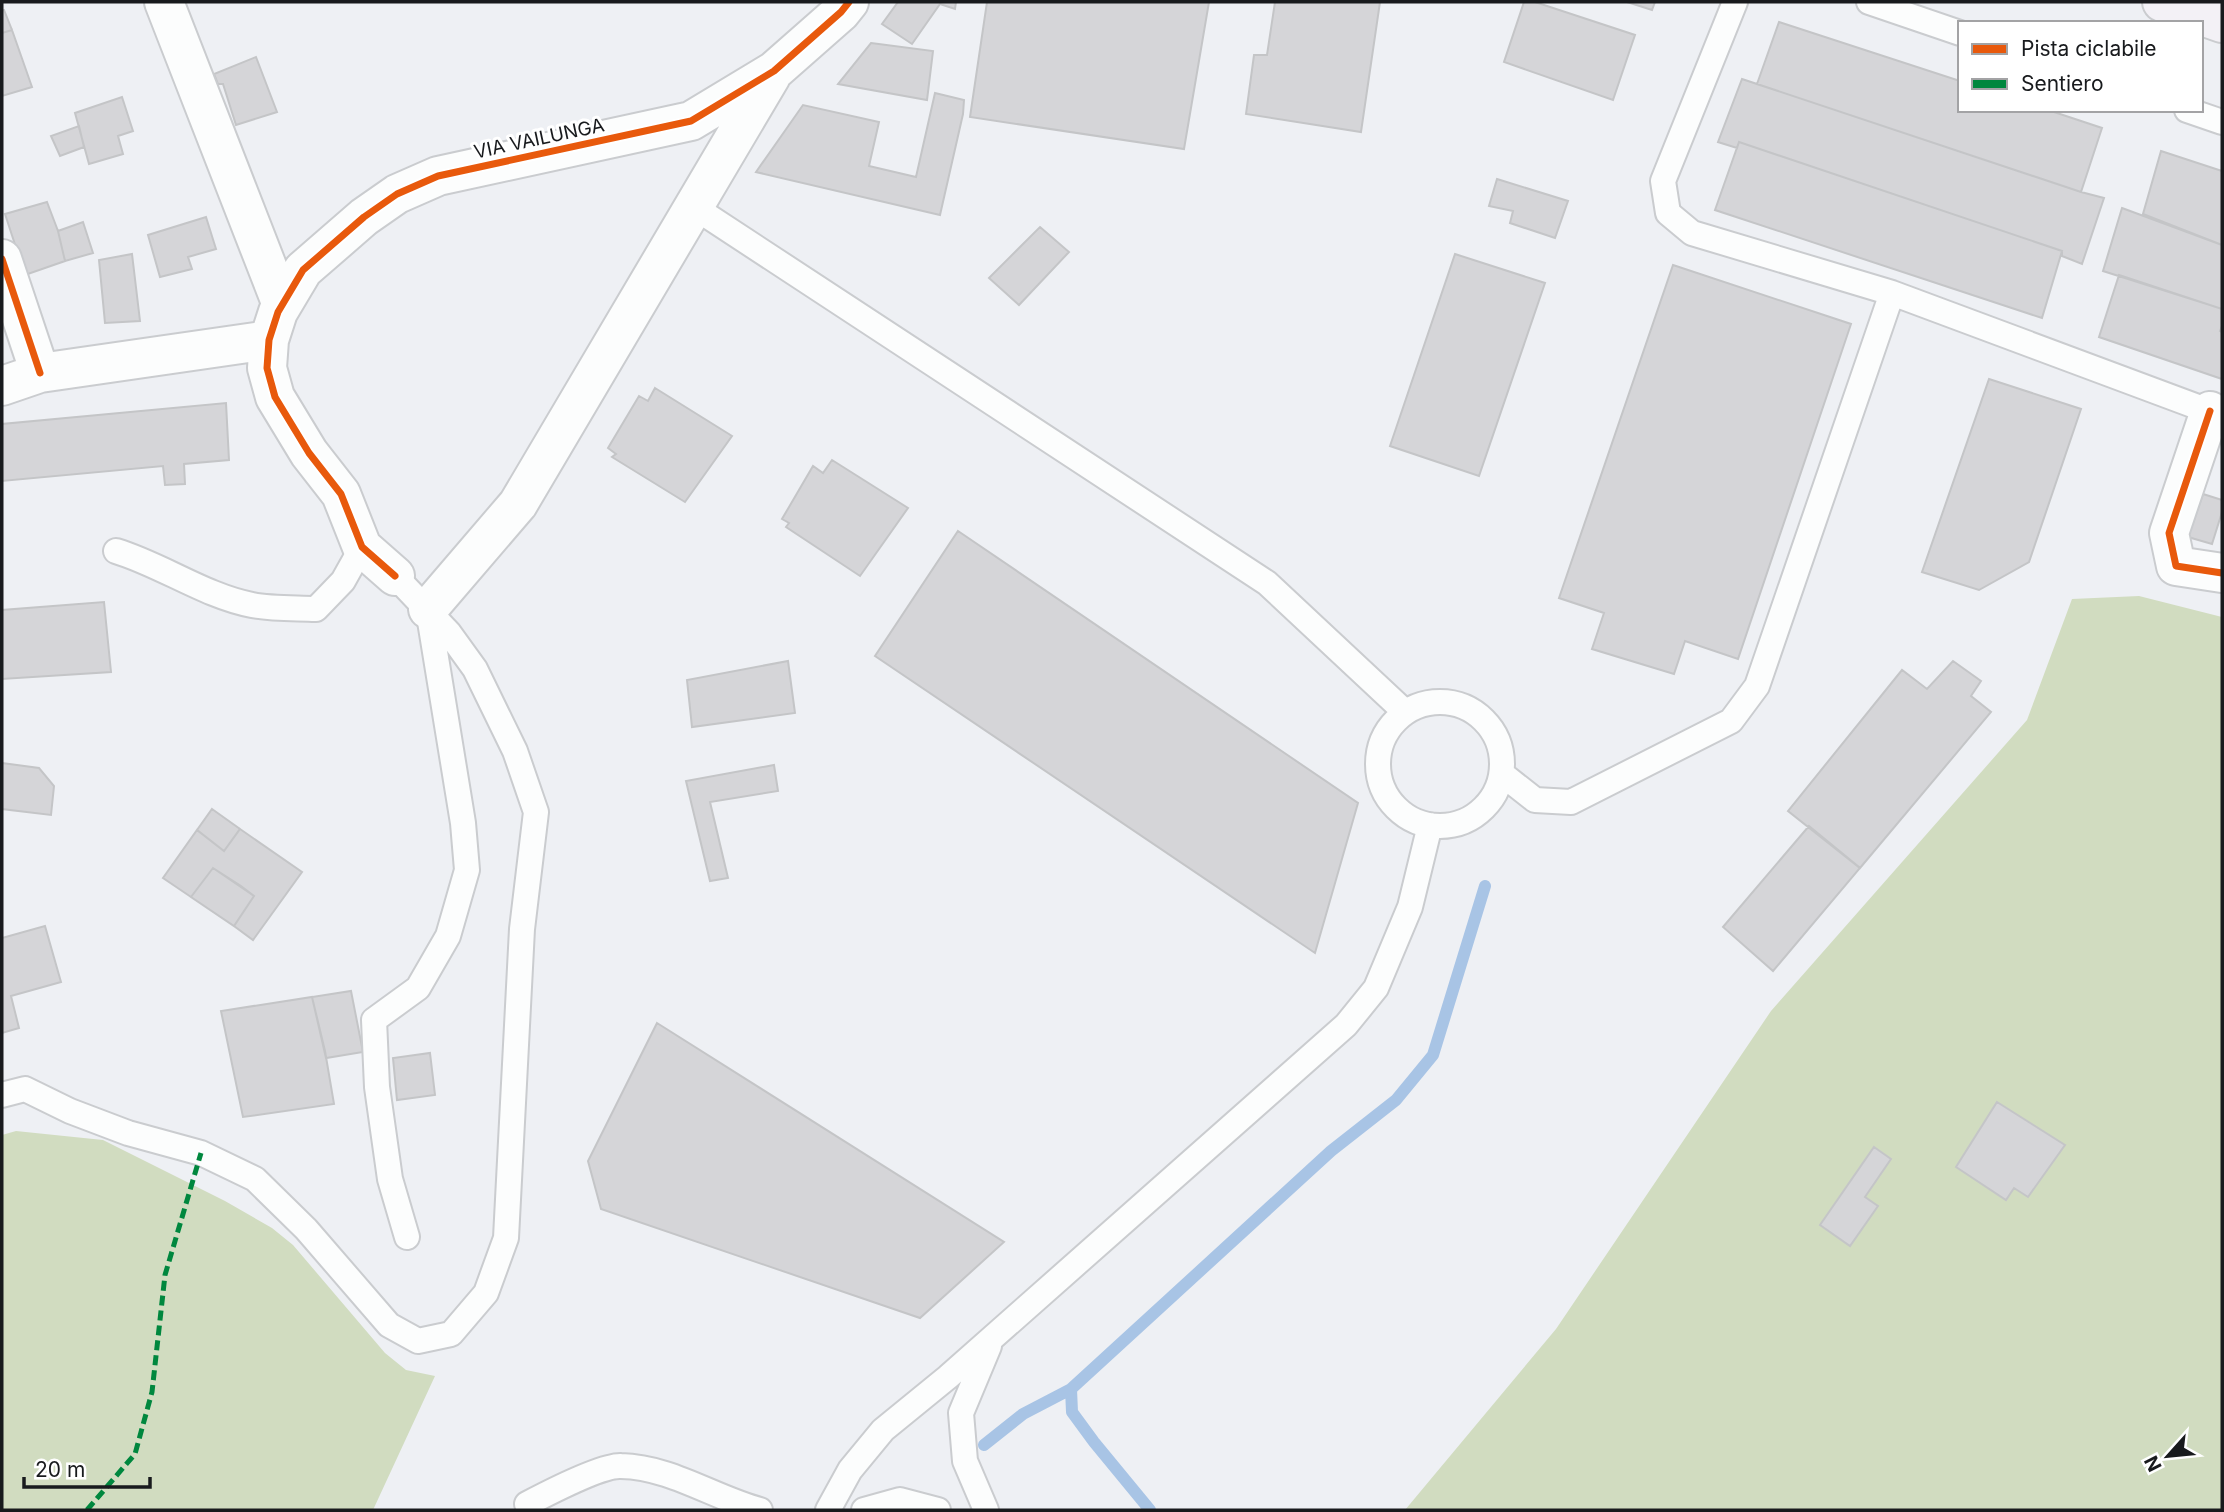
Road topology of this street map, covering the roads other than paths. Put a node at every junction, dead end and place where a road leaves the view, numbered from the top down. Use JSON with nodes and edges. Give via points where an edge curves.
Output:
{"nodes":[{"id":1,"x":163,"y":2,"type":"edge"},
{"id":2,"x":849,"y":2,"type":"edge"},
{"id":3,"x":1735,"y":2,"type":"edge"},
{"id":4,"x":1869,"y":2,"type":"edge"},
{"id":5,"x":2162,"y":2,"type":"edge"},
{"id":6,"x":2222,"y":23,"type":"edge"},
{"id":7,"x":1958,"y":32,"type":"edge"},
{"id":8,"x":774,"y":71,"type":"junction"},
{"id":9,"x":2193,"y":112,"type":"edge"},
{"id":10,"x":2222,"y":122,"type":"edge"},
{"id":11,"x":694,"y":208,"type":"junction"},
{"id":12,"x":2,"y":259,"type":"edge"},
{"id":13,"x":1892,"y":293,"type":"junction"},
{"id":14,"x":282,"y":305,"type":"junction"},
{"id":15,"x":269,"y":340,"type":"junction"},
{"id":16,"x":40,"y":373,"type":"junction"},
{"id":17,"x":2,"y":386,"type":"edge"},
{"id":18,"x":2216,"y":413,"type":"edge"},
{"id":19,"x":362,"y":547,"type":"junction"},
{"id":20,"x":116,"y":551,"type":"dead end"},
{"id":21,"x":2222,"y":573,"type":"edge"},
{"id":22,"x":394,"y":576,"type":"joint"},
{"id":23,"x":428,"y":609,"type":"junction"},
{"id":24,"x":1405,"y":712,"type":"junction"},
{"id":25,"x":1502,"y":774,"type":"junction"},
{"id":26,"x":1430,"y":825,"type":"junction"},
{"id":27,"x":2,"y":1096,"type":"edge"},
{"id":28,"x":407,"y":1237,"type":"dead end"},
{"id":29,"x":992,"y":1338,"type":"junction"},
{"id":30,"x":527,"y":1504,"type":"dead end"},
{"id":31,"x":760,"y":1510,"type":"edge"},
{"id":32,"x":828,"y":1510,"type":"edge"},
{"id":33,"x":864,"y":1510,"type":"edge"},
{"id":34,"x":938,"y":1510,"type":"edge"},
{"id":35,"x":986,"y":1510,"type":"edge"}],
"edges":[{"from":1,"to":14,"type":"street"},
{"from":2,"to":8,"type":"street","name":"VIA VAILUNGA"},
{"from":3,"to":13,"type":"lane","via":[[1663,181],[1668,213],[1692,233]]},
{"from":4,"to":7,"type":"lane"},
{"from":5,"to":6,"type":"street"},
{"from":8,"to":11,"type":"street","name":"VIA VAILUNGA"},
{"from":8,"to":14,"type":"street","name":"VIA VAILUNGA","via":[[691,121],[438,176],[397,194],[303,270]]},
{"from":9,"to":10,"type":"lane"},
{"from":11,"to":23,"type":"street","name":"VIA VAILUNGA","via":[[518,504]]},
{"from":11,"to":24,"type":"lane","via":[[1266,583]]},
{"from":12,"to":16,"type":"street"},
{"from":13,"to":18,"type":"lane"},
{"from":13,"to":25,"type":"lane","via":[[1757,686],[1731,721],[1571,802],[1535,800]]},
{"from":14,"to":15,"type":"street","name":"VIA VAILUNGA"},
{"from":15,"to":16,"type":"street"},
{"from":15,"to":19,"type":"street","via":[[267,368],[275,397],[341,494]]},
{"from":16,"to":17,"type":"street"},
{"from":18,"to":21,"type":"street","via":[[2169,533],[2176,566]]},
{"from":19,"to":20,"type":"lane","via":[[343,580],[316,609],[251,605]]},
{"from":19,"to":22,"type":"street"},
{"from":22,"to":23,"type":"lane"},
{"from":23,"to":27,"type":"lane","via":[[475,669],[515,751],[536,812],[522,929],[506,1238],[486,1293],[460,1324],[451,1334],[418,1341],[389,1325],[306,1229],[255,1179],[201,1153],[128,1133],[25,1089]]},
{"from":23,"to":28,"type":"lane","via":[[467,870],[447,936],[418,988],[374,1020],[377,1087],[390,1178]]},
{"from":24,"to":25,"type":"lane","via":[[1431,702],[1451,702],[1476,712],[1491,728],[1501,751]]},
{"from":24,"to":26,"type":"lane","via":[[1388,730],[1378,753],[1379,776],[1390,800],[1410,818]]},
{"from":25,"to":26,"type":"lane","via":[[1492,799],[1477,814],[1453,825]]},
{"from":26,"to":29,"type":"lane","via":[[1410,907],[1386,965],[1376,988],[1346,1025]]},
{"from":29,"to":32,"type":"lane","via":[[883,1430],[850,1470]]},
{"from":29,"to":35,"type":"lane","via":[[961,1413],[965,1461]]},
{"from":30,"to":31,"type":"lane","via":[[619,1465],[662,1473]]},
{"from":33,"to":34,"type":"lane","via":[[900,1500]]}]}
